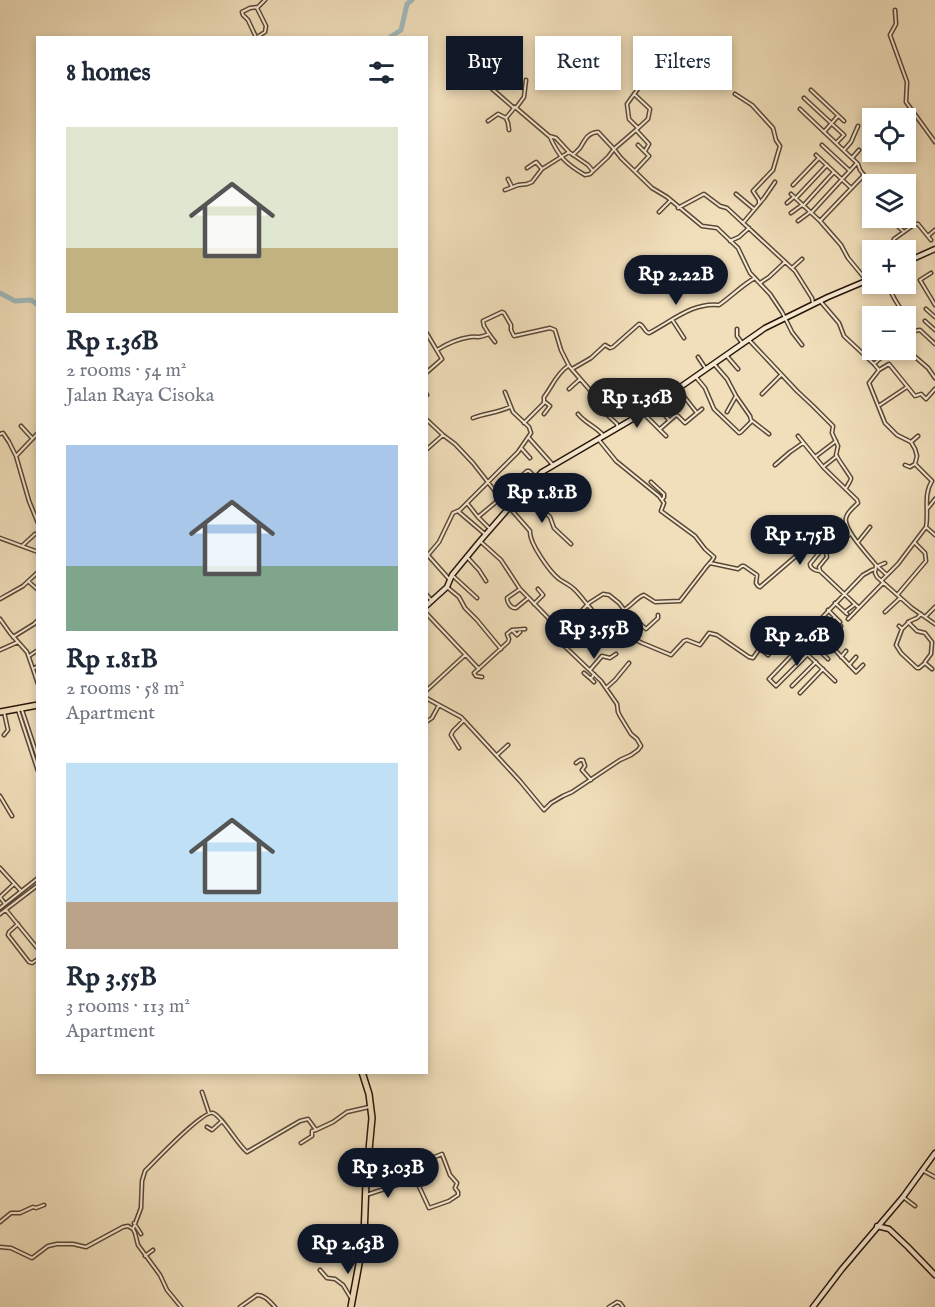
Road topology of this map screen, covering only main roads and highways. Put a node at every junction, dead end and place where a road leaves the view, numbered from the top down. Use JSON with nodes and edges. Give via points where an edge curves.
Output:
{"nodes":[{"id":1,"x":36,"y":705,"type":"edge"},
{"id":2,"x":2,"y":712,"type":"edge"},
{"id":3,"x":363,"y":1074,"type":"edge"},
{"id":4,"x":352,"y":1304,"type":"edge"}],
"edges":[{"from":1,"to":2,"type":"highway"},
{"from":3,"to":4,"type":"highway","via":[[372,1107],[372,1127],[363,1245]]}]}
